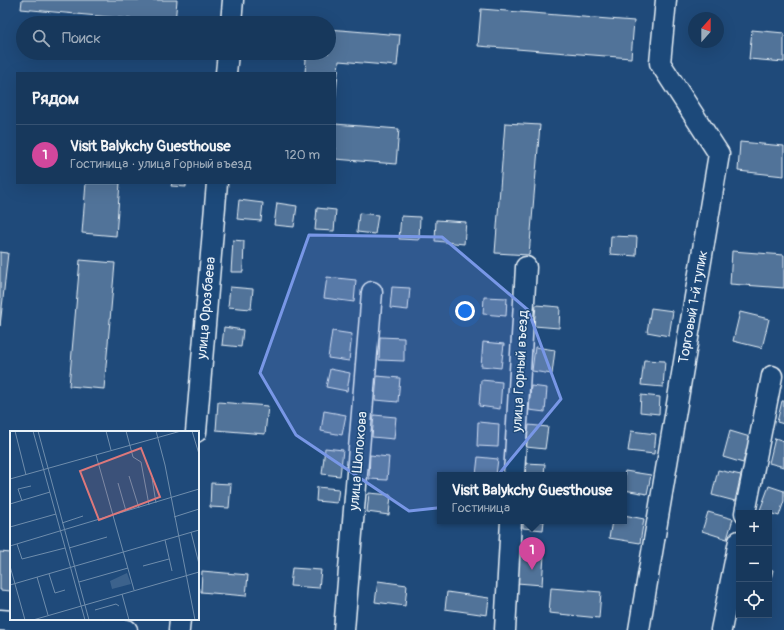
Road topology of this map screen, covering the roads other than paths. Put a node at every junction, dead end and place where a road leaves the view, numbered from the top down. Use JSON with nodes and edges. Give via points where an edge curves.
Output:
{"nodes":[{"id":1,"x":233,"y":0,"type":"edge"},
{"id":2,"x":666,"y":0,"type":"edge"},
{"id":3,"x":232,"y":16,"type":"edge"},
{"id":4,"x":227,"y":60,"type":"edge"},
{"id":5,"x":226,"y":72,"type":"edge"},
{"id":6,"x":217,"y":184,"type":"edge"},
{"id":7,"x":526,"y":267,"type":"dead end"},
{"id":8,"x":372,"y":292,"type":"dead end"},
{"id":9,"x":772,"y":376,"type":"dead end"},
{"id":10,"x":196,"y":431,"type":"edge"},
{"id":11,"x":514,"y":472,"type":"edge"},
{"id":12,"x":746,"y":510,"type":"edge"},
{"id":13,"x":511,"y":524,"type":"edge"},
{"id":14,"x":738,"y":546,"type":"edge"},
{"id":15,"x":0,"y":620,"type":"edge"},
{"id":16,"x":180,"y":620,"type":"edge"},
{"id":17,"x":127,"y":630,"type":"edge"},
{"id":18,"x":179,"y":630,"type":"edge"},
{"id":19,"x":344,"y":630,"type":"edge"},
{"id":20,"x":505,"y":630,"type":"edge"},
{"id":21,"x":639,"y":630,"type":"edge"},
{"id":22,"x":721,"y":630,"type":"edge"}],
"edges":[{"from":1,"to":3,"type":"street"},
{"from":2,"to":21,"type":"street","name":"Торговый 1-й тупик","via":[[660,64],[719,154]]},
{"from":4,"to":5,"type":"street"},
{"from":6,"to":10,"type":"street","name":"улица Орозбаева"},
{"from":7,"to":11,"type":"street","name":"улица Горный въезд"},
{"from":8,"to":19,"type":"street","name":"улица Шопокова"},
{"from":9,"to":12,"type":"street"},
{"from":13,"to":20,"type":"street"},
{"from":14,"to":22,"type":"street"},
{"from":15,"to":17,"type":"street"},
{"from":16,"to":18,"type":"street"}]}
